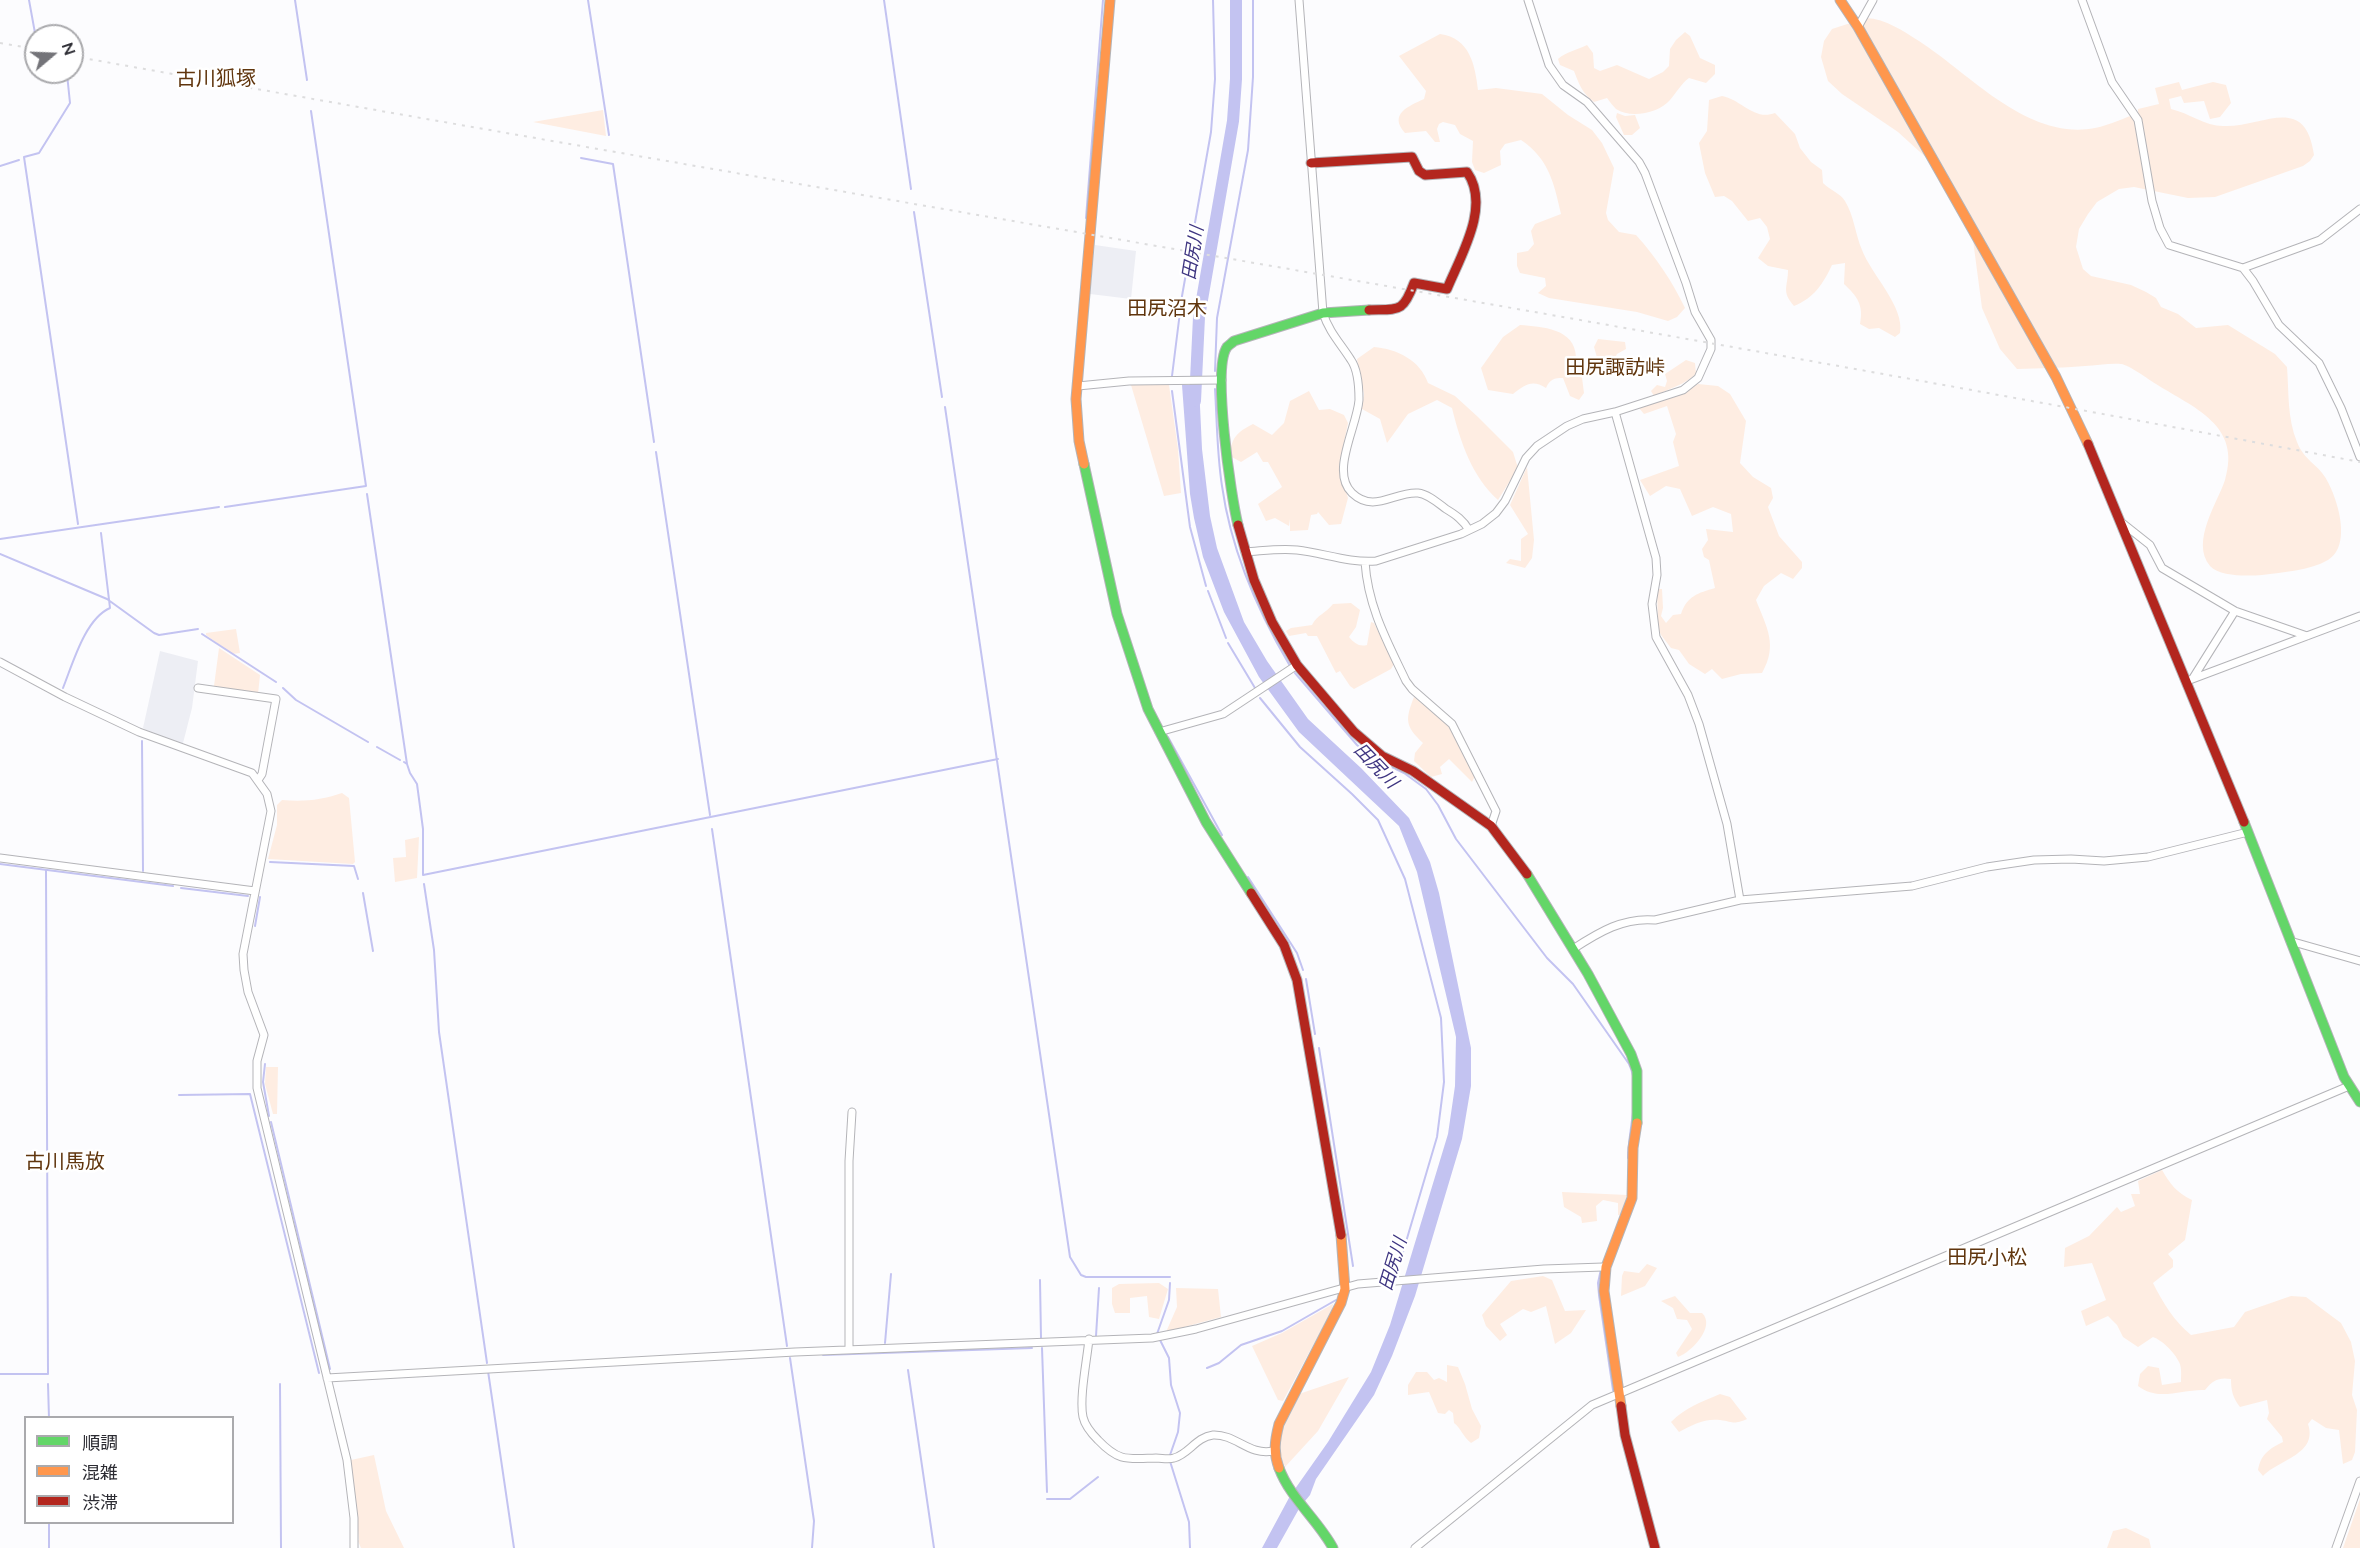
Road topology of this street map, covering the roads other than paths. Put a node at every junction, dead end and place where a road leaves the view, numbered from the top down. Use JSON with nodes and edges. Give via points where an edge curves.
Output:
{"nodes":[{"id":1,"x":1110,"y":0,"type":"edge"},
{"id":2,"x":1299,"y":0,"type":"edge"},
{"id":3,"x":1528,"y":0,"type":"edge"},
{"id":4,"x":1840,"y":0,"type":"edge"},
{"id":5,"x":1873,"y":0,"type":"edge"},
{"id":6,"x":2082,"y":0,"type":"edge"},
{"id":7,"x":1858,"y":27,"type":"junction"},
{"id":8,"x":1311,"y":163,"type":"junction"},
{"id":9,"x":2360,"y":209,"type":"edge"},
{"id":10,"x":2243,"y":268,"type":"junction"},
{"id":11,"x":1323,"y":313,"type":"junction"},
{"id":12,"x":1222,"y":380,"type":"junction"},
{"id":13,"x":1078,"y":386,"type":"junction"},
{"id":14,"x":1615,"y":412,"type":"junction"},
{"id":15,"x":2360,"y":457,"type":"edge"},
{"id":16,"x":2121,"y":522,"type":"junction"},
{"id":17,"x":1469,"y":530,"type":"junction"},
{"id":18,"x":1245,"y":552,"type":"junction"},
{"id":19,"x":1365,"y":562,"type":"junction"},
{"id":20,"x":2235,"y":611,"type":"junction"},
{"id":21,"x":2360,"y":616,"type":"edge"},
{"id":22,"x":2307,"y":636,"type":"junction"},
{"id":23,"x":0,"y":662,"type":"edge"},
{"id":24,"x":1297,"y":665,"type":"junction"},
{"id":25,"x":2190,"y":680,"type":"junction"},
{"id":26,"x":198,"y":688,"type":"dead end"},
{"id":27,"x":1159,"y":732,"type":"junction"},
{"id":28,"x":258,"y":780,"type":"junction"},
{"id":29,"x":1491,"y":825,"type":"junction"},
{"id":30,"x":2248,"y":832,"type":"junction"},
{"id":31,"x":0,"y":858,"type":"edge"},
{"id":32,"x":255,"y":891,"type":"junction"},
{"id":33,"x":1740,"y":900,"type":"junction"},
{"id":34,"x":2290,"y":941,"type":"junction"},
{"id":35,"x":1574,"y":949,"type":"junction"},
{"id":36,"x":2360,"y":961,"type":"edge"},
{"id":37,"x":2349,"y":1086,"type":"junction"},
{"id":38,"x":2360,"y":1102,"type":"edge"},
{"id":39,"x":852,"y":1112,"type":"dead end"},
{"id":40,"x":1603,"y":1267,"type":"junction"},
{"id":41,"x":1345,"y":1289,"type":"junction"},
{"id":42,"x":1089,"y":1339,"type":"junction"},
{"id":43,"x":849,"y":1350,"type":"junction"},
{"id":44,"x":327,"y":1378,"type":"junction"},
{"id":45,"x":1620,"y":1393,"type":"junction"},
{"id":46,"x":1273,"y":1451,"type":"junction"},
{"id":47,"x":2360,"y":1481,"type":"edge"},
{"id":48,"x":354,"y":1548,"type":"edge"},
{"id":49,"x":1333,"y":1548,"type":"edge"},
{"id":50,"x":1415,"y":1548,"type":"edge"},
{"id":51,"x":1655,"y":1548,"type":"edge"},
{"id":52,"x":2336,"y":1548,"type":"edge"}],
"edges":[{"from":1,"to":13,"type":"street"},
{"from":2,"to":8,"type":"street"},
{"from":3,"to":14,"type":"street","via":[[1549,65],[1563,85],[1587,102],[1645,173],[1695,312],[1711,340],[1698,378],[1683,390]]},
{"from":4,"to":7,"type":"street"},
{"from":5,"to":7,"type":"street"},
{"from":6,"to":10,"type":"street","via":[[2112,82],[2138,120],[2152,201],[2169,245]]},
{"from":7,"to":16,"type":"street","via":[[2056,377],[2093,452]]},
{"from":8,"to":11,"type":"street"},
{"from":8,"to":11,"type":"street","via":[[1412,157],[1425,175],[1467,172],[1478,189],[1477,208],[1447,289],[1414,283],[1407,302],[1396,309]]},
{"from":9,"to":10,"type":"street","via":[[2320,240]]},
{"from":10,"to":15,"type":"street","via":[[2279,325],[2319,363],[2342,408]]},
{"from":11,"to":12,"type":"street","via":[[1234,341],[1226,348]]},
{"from":11,"to":17,"type":"street","via":[[1327,326],[1354,366],[1358,383],[1359,402],[1343,474],[1352,493],[1375,502],[1425,495],[1461,518]]},
{"from":12,"to":13,"type":"street"},
{"from":12,"to":18,"type":"street","via":[[1226,460]]},
{"from":13,"to":27,"type":"street","via":[[1079,441],[1102,554],[1134,672]]},
{"from":14,"to":17,"type":"street","via":[[1575,423],[1537,446],[1526,458],[1496,513]]},
{"from":14,"to":33,"type":"street","via":[[1656,558],[1652,604],[1656,637],[1699,724],[1728,824]]},
{"from":16,"to":20,"type":"street","via":[[2150,545],[2162,568]]},
{"from":16,"to":25,"type":"street"},
{"from":17,"to":19,"type":"street"},
{"from":18,"to":19,"type":"street","via":[[1299,550]]},
{"from":18,"to":24,"type":"street","via":[[1272,622]]},
{"from":19,"to":29,"type":"street","via":[[1372,607],[1402,672],[1412,689],[1452,724],[1496,811]]},
{"from":20,"to":22,"type":"street"},
{"from":20,"to":25,"type":"street"},
{"from":21,"to":22,"type":"street"},
{"from":22,"to":25,"type":"street"},
{"from":23,"to":28,"type":"street","via":[[139,732],[240,768]]},
{"from":24,"to":27,"type":"street","via":[[1223,714]]},
{"from":24,"to":29,"type":"street","via":[[1366,744]]},
{"from":25,"to":30,"type":"street"},
{"from":26,"to":28,"type":"street","via":[[276,699]]},
{"from":27,"to":41,"type":"street","via":[[1206,822],[1293,964],[1344,1250]]},
{"from":28,"to":32,"type":"street","via":[[270,800],[271,811]]},
{"from":29,"to":35,"type":"street","via":[[1516,856]]},
{"from":30,"to":33,"type":"street","via":[[2148,857],[2034,860],[1977,869],[1912,886]]},
{"from":30,"to":34,"type":"street"},
{"from":31,"to":32,"type":"street"},
{"from":32,"to":44,"type":"street","via":[[243,954],[248,992],[264,1035],[257,1061],[257,1088]]},
{"from":33,"to":35,"type":"street","via":[[1656,920],[1610,926]]},
{"from":34,"to":36,"type":"street"},
{"from":34,"to":37,"type":"street"},
{"from":35,"to":40,"type":"street","via":[[1631,1053],[1637,1077],[1632,1198]]},
{"from":37,"to":38,"type":"street"},
{"from":37,"to":45,"type":"street"},
{"from":39,"to":43,"type":"street"},
{"from":40,"to":41,"type":"street","via":[[1358,1284]]},
{"from":40,"to":45,"type":"street"},
{"from":41,"to":42,"type":"street","via":[[1164,1336]]},
{"from":41,"to":46,"type":"street","via":[[1279,1424]]},
{"from":42,"to":43,"type":"street"},
{"from":42,"to":46,"type":"street","via":[[1083,1418],[1091,1433],[1111,1453],[1124,1459],[1174,1458],[1203,1437],[1215,1435],[1228,1437],[1261,1454]]},
{"from":43,"to":44,"type":"street"},
{"from":44,"to":48,"type":"street","via":[[347,1460]]},
{"from":45,"to":50,"type":"street","via":[[1592,1405],[1570,1421]]},
{"from":45,"to":51,"type":"street","via":[[1625,1435]]},
{"from":46,"to":49,"type":"street","via":[[1284,1481]]},
{"from":47,"to":52,"type":"street"}]}
